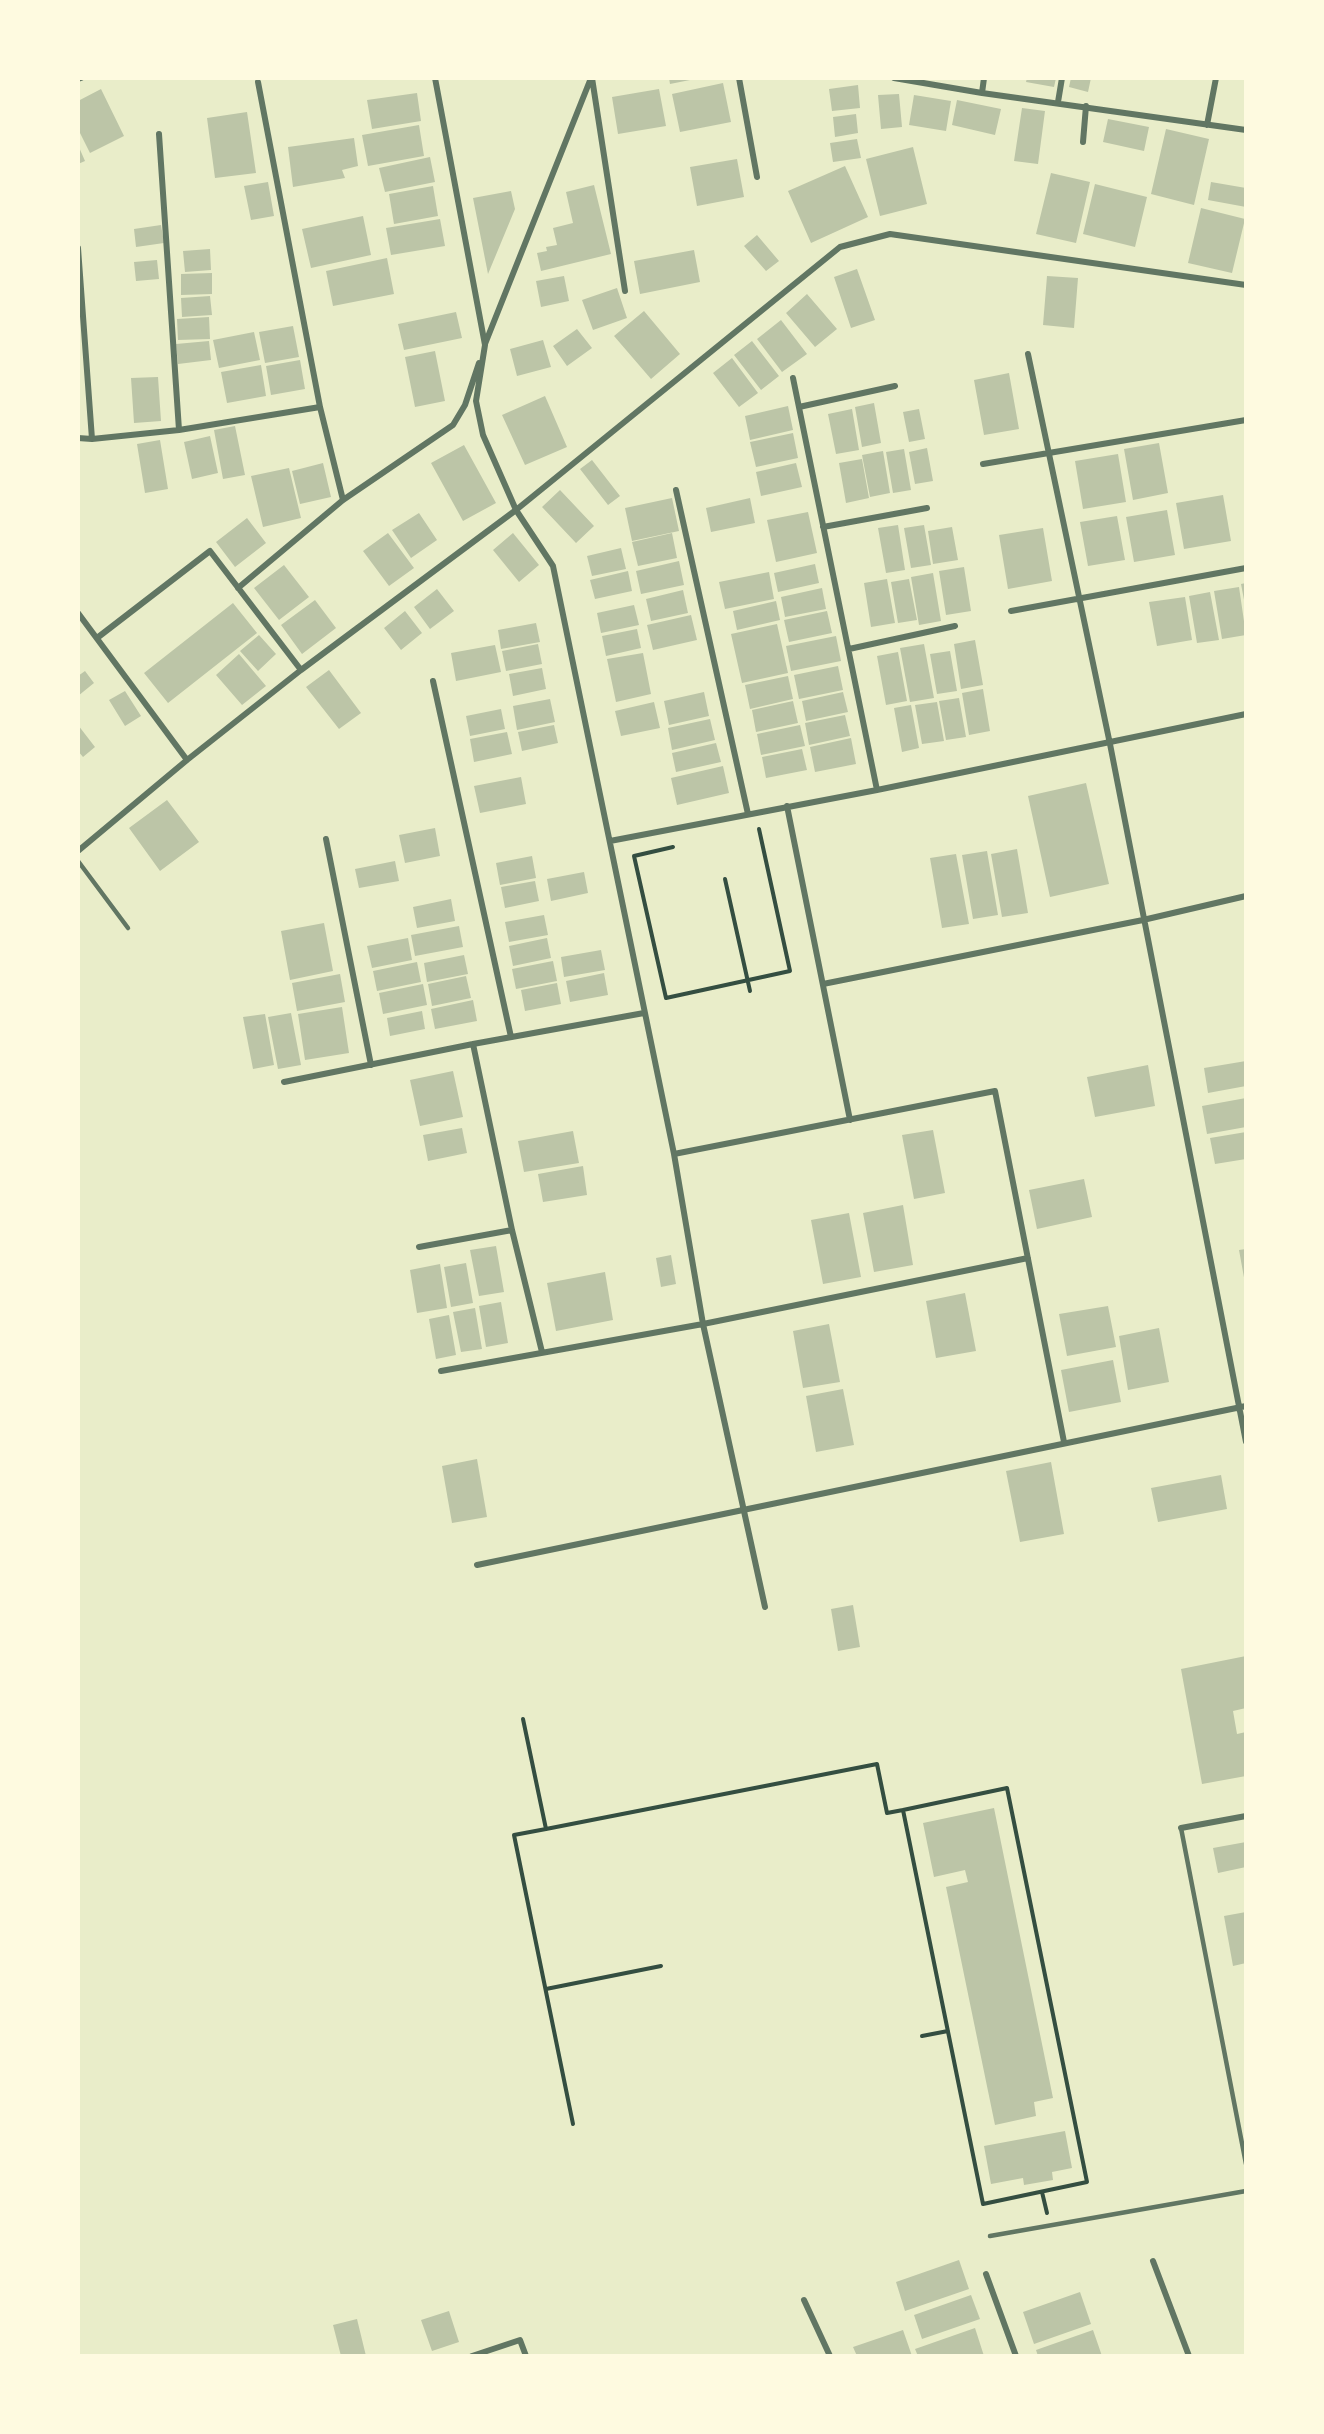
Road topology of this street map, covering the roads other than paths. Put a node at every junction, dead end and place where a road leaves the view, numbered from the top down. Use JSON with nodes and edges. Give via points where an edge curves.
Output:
{"nodes":[{"id":1,"x":435,"y":78,"type":"edge"},
{"id":2,"x":592,"y":78,"type":"edge"},
{"id":3,"x":739,"y":78,"type":"edge"},
{"id":4,"x":894,"y":78,"type":"edge"},
{"id":5,"x":900,"y":78,"type":"edge"},
{"id":6,"x":984,"y":78,"type":"edge"},
{"id":7,"x":1062,"y":78,"type":"edge"},
{"id":8,"x":1216,"y":78,"type":"edge"},
{"id":9,"x":258,"y":82,"type":"dead end"},
{"id":10,"x":981,"y":93,"type":"junction"},
{"id":11,"x":1058,"y":102,"type":"junction"},
{"id":12,"x":1086,"y":106,"type":"junction"},
{"id":13,"x":1207,"y":125,"type":"junction"},
{"id":14,"x":1246,"y":130,"type":"edge"},
{"id":15,"x":159,"y":134,"type":"dead end"},
{"id":16,"x":1083,"y":142,"type":"dead end"},
{"id":17,"x":757,"y":177,"type":"dead end"},
{"id":18,"x":78,"y":248,"type":"edge"},
{"id":19,"x":1246,"y":285,"type":"edge"},
{"id":20,"x":625,"y":291,"type":"dead end"},
{"id":21,"x":485,"y":345,"type":"junction"},
{"id":22,"x":1028,"y":354,"type":"dead end"},
{"id":23,"x":793,"y":378,"type":"dead end"},
{"id":24,"x":895,"y":386,"type":"dead end"},
{"id":25,"x":320,"y":407,"type":"junction"},
{"id":26,"x":799,"y":407,"type":"junction"},
{"id":27,"x":1246,"y":420,"type":"edge"},
{"id":28,"x":179,"y":430,"type":"junction"},
{"id":29,"x":78,"y":438,"type":"edge"},
{"id":30,"x":92,"y":439,"type":"junction"},
{"id":31,"x":1049,"y":453,"type":"junction"},
{"id":32,"x":982,"y":464,"type":"dead end"},
{"id":33,"x":676,"y":490,"type":"dead end"},
{"id":34,"x":343,"y":500,"type":"junction"},
{"id":35,"x":927,"y":508,"type":"dead end"},
{"id":36,"x":516,"y":510,"type":"junction"},
{"id":37,"x":823,"y":527,"type":"junction"},
{"id":38,"x":1246,"y":568,"type":"edge"},
{"id":39,"x":238,"y":588,"type":"junction"},
{"id":40,"x":1079,"y":599,"type":"junction"},
{"id":41,"x":1011,"y":611,"type":"dead end"},
{"id":42,"x":78,"y":613,"type":"edge"},
{"id":43,"x":955,"y":626,"type":"dead end"},
{"id":44,"x":97,"y":638,"type":"junction"},
{"id":45,"x":849,"y":650,"type":"junction"},
{"id":46,"x":301,"y":670,"type":"junction"},
{"id":47,"x":433,"y":681,"type":"dead end"},
{"id":48,"x":1246,"y":714,"type":"edge"},
{"id":49,"x":1110,"y":744,"type":"junction"},
{"id":50,"x":187,"y":760,"type":"junction"},
{"id":51,"x":877,"y":790,"type":"junction"},
{"id":52,"x":788,"y":806,"type":"junction"},
{"id":53,"x":748,"y":814,"type":"junction"},
{"id":54,"x":326,"y":839,"type":"dead end"},
{"id":55,"x":610,"y":841,"type":"junction"},
{"id":56,"x":78,"y":851,"type":"edge"},
{"id":57,"x":78,"y":861,"type":"edge"},
{"id":58,"x":1246,"y":896,"type":"edge"},
{"id":59,"x":1143,"y":920,"type":"junction"},
{"id":60,"x":128,"y":928,"type":"dead end"},
{"id":61,"x":823,"y":984,"type":"junction"},
{"id":62,"x":644,"y":1013,"type":"junction"},
{"id":63,"x":511,"y":1037,"type":"junction"},
{"id":64,"x":473,"y":1044,"type":"junction"},
{"id":65,"x":371,"y":1065,"type":"junction"},
{"id":66,"x":284,"y":1082,"type":"dead end"},
{"id":67,"x":850,"y":1120,"type":"junction"},
{"id":68,"x":674,"y":1154,"type":"junction"},
{"id":69,"x":512,"y":1230,"type":"junction"},
{"id":70,"x":419,"y":1247,"type":"dead end"},
{"id":71,"x":1028,"y":1258,"type":"junction"},
{"id":72,"x":703,"y":1324,"type":"junction"},
{"id":73,"x":542,"y":1352,"type":"junction"},
{"id":74,"x":441,"y":1371,"type":"dead end"},
{"id":75,"x":1243,"y":1407,"type":"edge"},
{"id":76,"x":1064,"y":1442,"type":"junction"},
{"id":77,"x":1246,"y":1442,"type":"edge"},
{"id":78,"x":742,"y":1509,"type":"junction"},
{"id":79,"x":477,"y":1565,"type":"dead end"},
{"id":80,"x":765,"y":1607,"type":"dead end"},
{"id":81,"x":1246,"y":1816,"type":"edge"},
{"id":82,"x":1181,"y":1828,"type":"joint"},
{"id":83,"x":1246,"y":2164,"type":"edge"},
{"id":84,"x":1246,"y":2191,"type":"edge"},
{"id":85,"x":990,"y":2236,"type":"dead end"},
{"id":86,"x":1153,"y":2261,"type":"dead end"},
{"id":87,"x":986,"y":2274,"type":"dead end"},
{"id":88,"x":804,"y":2300,"type":"dead end"},
{"id":89,"x":472,"y":2356,"type":"edge"},
{"id":90,"x":526,"y":2356,"type":"edge"},
{"id":91,"x":830,"y":2356,"type":"edge"},
{"id":92,"x":1016,"y":2356,"type":"edge"},
{"id":93,"x":1189,"y":2356,"type":"edge"}],
"edges":[{"from":1,"to":21,"type":"street"},
{"from":2,"to":20,"type":"street"},
{"from":2,"to":21,"type":"street"},
{"from":3,"to":17,"type":"street"},
{"from":4,"to":5,"type":"street"},
{"from":5,"to":10,"type":"street"},
{"from":6,"to":10,"type":"street"},
{"from":7,"to":11,"type":"street"},
{"from":8,"to":13,"type":"street"},
{"from":9,"to":25,"type":"street"},
{"from":10,"to":11,"type":"street"},
{"from":11,"to":12,"type":"street"},
{"from":12,"to":13,"type":"street"},
{"from":12,"to":16,"type":"street"},
{"from":13,"to":14,"type":"street"},
{"from":15,"to":28,"type":"street"},
{"from":18,"to":30,"type":"street"},
{"from":19,"to":36,"type":"street","via":[[890,234],[840,247]]},
{"from":21,"to":34,"type":"street","via":[[465,405],[453,425]]},
{"from":21,"to":36,"type":"street","via":[[476,401],[483,435]]},
{"from":22,"to":31,"type":"street"},
{"from":23,"to":26,"type":"street"},
{"from":24,"to":26,"type":"street"},
{"from":25,"to":28,"type":"street"},
{"from":25,"to":34,"type":"street"},
{"from":26,"to":37,"type":"street"},
{"from":27,"to":31,"type":"street"},
{"from":28,"to":30,"type":"street"},
{"from":29,"to":30,"type":"street"},
{"from":31,"to":32,"type":"street"},
{"from":31,"to":40,"type":"street"},
{"from":33,"to":53,"type":"street"},
{"from":34,"to":39,"type":"street"},
{"from":35,"to":37,"type":"street"},
{"from":36,"to":46,"type":"street"},
{"from":36,"to":55,"type":"street","via":[[553,566]]},
{"from":37,"to":45,"type":"street"},
{"from":38,"to":40,"type":"street"},
{"from":39,"to":44,"type":"street","via":[[210,551]]},
{"from":39,"to":46,"type":"street"},
{"from":40,"to":41,"type":"street"},
{"from":40,"to":49,"type":"street"},
{"from":42,"to":44,"type":"street"},
{"from":43,"to":45,"type":"street"},
{"from":44,"to":50,"type":"street"},
{"from":45,"to":51,"type":"street"},
{"from":46,"to":50,"type":"street"},
{"from":47,"to":63,"type":"street"},
{"from":48,"to":49,"type":"street"},
{"from":49,"to":51,"type":"street"},
{"from":49,"to":59,"type":"street"},
{"from":50,"to":56,"type":"street"},
{"from":51,"to":52,"type":"street"},
{"from":52,"to":53,"type":"street"},
{"from":52,"to":61,"type":"street"},
{"from":53,"to":55,"type":"street"},
{"from":54,"to":65,"type":"street"},
{"from":55,"to":62,"type":"street"},
{"from":57,"to":60,"type":"lane"},
{"from":58,"to":59,"type":"street"},
{"from":59,"to":61,"type":"street"},
{"from":59,"to":75,"type":"street"},
{"from":61,"to":67,"type":"street"},
{"from":62,"to":63,"type":"street"},
{"from":62,"to":68,"type":"street"},
{"from":63,"to":64,"type":"street"},
{"from":64,"to":65,"type":"street"},
{"from":64,"to":69,"type":"street"},
{"from":65,"to":66,"type":"street"},
{"from":67,"to":68,"type":"street"},
{"from":67,"to":71,"type":"street","via":[[995,1091]]},
{"from":68,"to":72,"type":"street"},
{"from":69,"to":70,"type":"street"},
{"from":69,"to":73,"type":"street"},
{"from":71,"to":72,"type":"street"},
{"from":71,"to":76,"type":"street"},
{"from":72,"to":73,"type":"street"},
{"from":72,"to":78,"type":"street"},
{"from":73,"to":74,"type":"street"},
{"from":75,"to":76,"type":"street"},
{"from":75,"to":77,"type":"street"},
{"from":76,"to":78,"type":"street"},
{"from":78,"to":79,"type":"street"},
{"from":78,"to":80,"type":"street"},
{"from":81,"to":82,"type":"street"},
{"from":82,"to":83,"type":"lane"},
{"from":84,"to":85,"type":"lane"},
{"from":86,"to":93,"type":"street"},
{"from":87,"to":92,"type":"street"},
{"from":88,"to":91,"type":"street"},
{"from":89,"to":90,"type":"street","via":[[520,2340]]}]}
